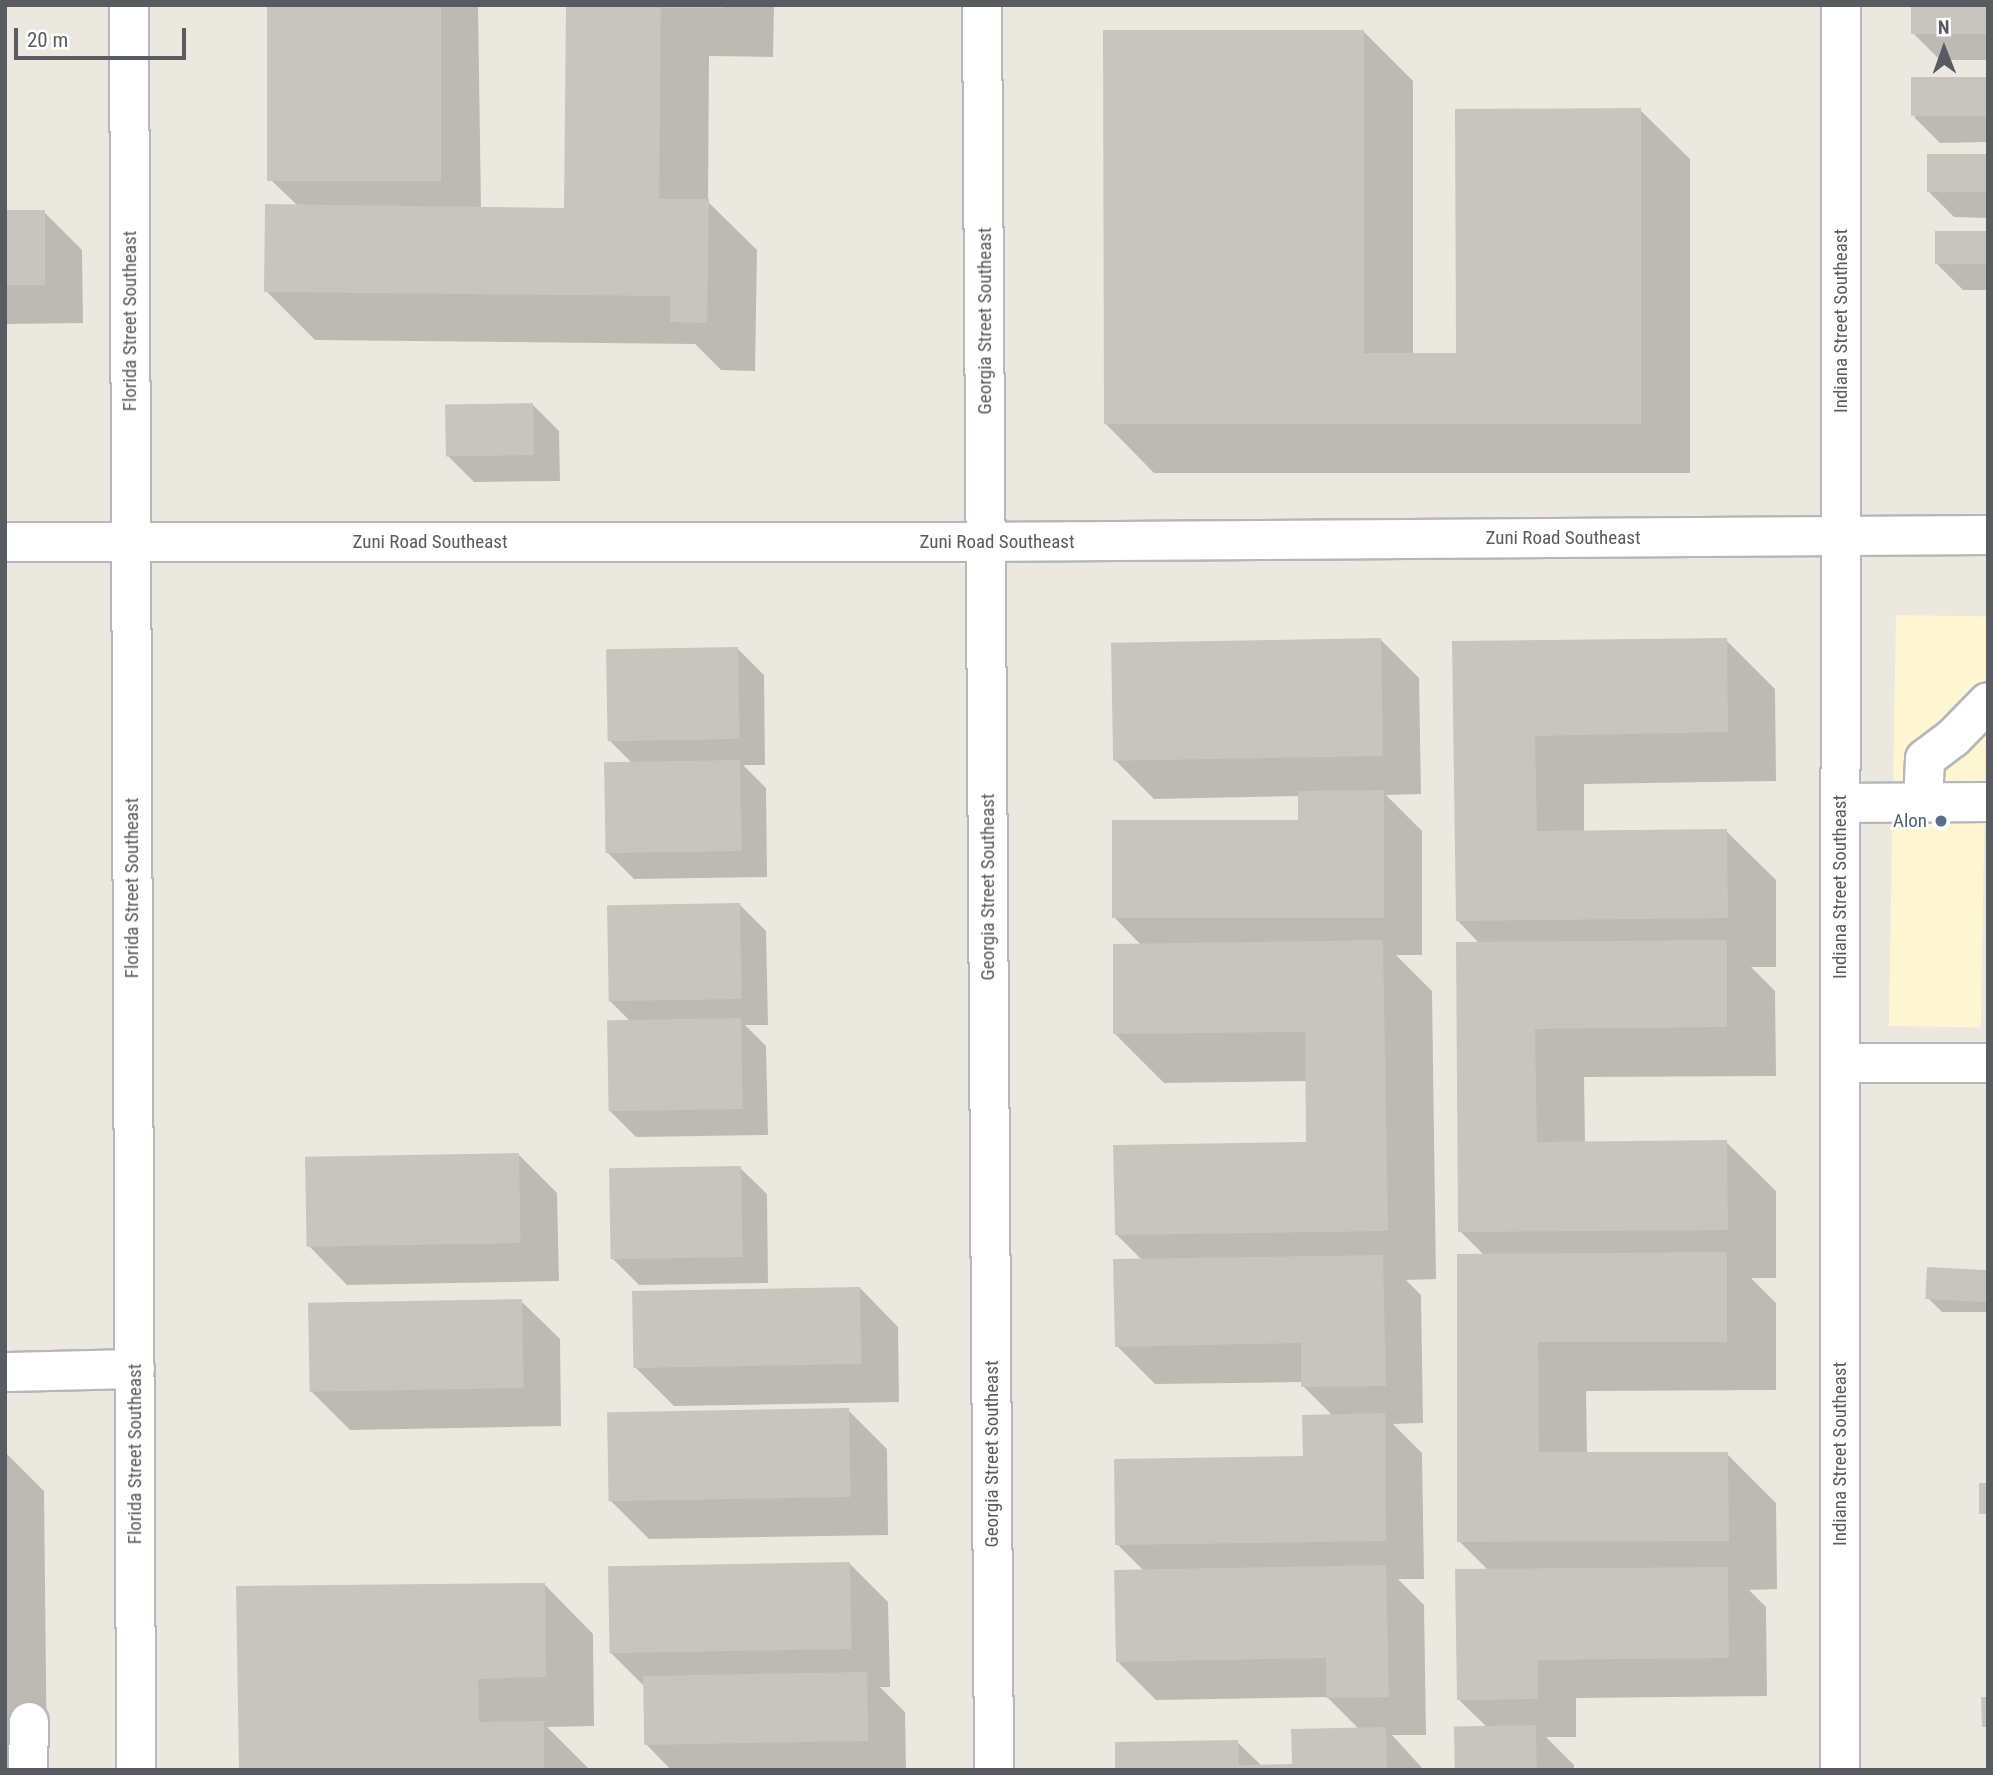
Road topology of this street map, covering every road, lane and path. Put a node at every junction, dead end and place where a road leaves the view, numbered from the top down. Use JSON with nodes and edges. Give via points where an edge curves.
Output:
{"nodes":[{"id":1,"x":129,"y":5,"type":"edge"},
{"id":2,"x":982,"y":5,"type":"edge"},
{"id":3,"x":1841,"y":5,"type":"edge"},
{"id":4,"x":1988,"y":535,"type":"edge"},
{"id":5,"x":1840,"y":536,"type":"junction"},
{"id":6,"x":5,"y":542,"type":"edge"},
{"id":7,"x":130,"y":542,"type":"junction"},
{"id":8,"x":985,"y":542,"type":"junction"},
{"id":9,"x":1988,"y":702,"type":"edge"},
{"id":10,"x":1988,"y":802,"type":"edge"},
{"id":11,"x":1840,"y":803,"type":"junction"},
{"id":12,"x":1923,"y":803,"type":"junction"},
{"id":13,"x":1840,"y":1063,"type":"junction"},
{"id":14,"x":1988,"y":1063,"type":"edge"},
{"id":15,"x":135,"y":1369,"type":"junction"},
{"id":16,"x":8,"y":1372,"type":"dead end"},
{"id":17,"x":29,"y":1722,"type":"dead end"},
{"id":18,"x":28,"y":1770,"type":"edge"},
{"id":19,"x":136,"y":1770,"type":"edge"},
{"id":20,"x":994,"y":1770,"type":"edge"},
{"id":21,"x":1840,"y":1770,"type":"edge"}],
"edges":[{"from":1,"to":7,"type":"street","name":"Florida Street Southeast"},
{"from":2,"to":8,"type":"street","name":"Georgia Street Southeast"},
{"from":3,"to":5,"type":"street","name":"Indiana Street Southeast"},
{"from":4,"to":5,"type":"street","name":"Zuni Road Southeast"},
{"from":5,"to":8,"type":"street","name":"Zuni Road Southeast"},
{"from":5,"to":11,"type":"street","name":"Indiana Street Southeast"},
{"from":6,"to":7,"type":"street","name":"Zuni Road Southeast"},
{"from":7,"to":8,"type":"street","name":"Zuni Road Southeast"},
{"from":7,"to":15,"type":"street","name":"Florida Street Southeast"},
{"from":8,"to":20,"type":"street","name":"Georgia Street Southeast"},
{"from":9,"to":12,"type":"street","via":[[1925,759]]},
{"from":10,"to":12,"type":"street"},
{"from":11,"to":12,"type":"street"},
{"from":11,"to":13,"type":"street","name":"Indiana Street Southeast"},
{"from":13,"to":14,"type":"street"},
{"from":13,"to":21,"type":"street","name":"Indiana Street Southeast"},
{"from":15,"to":16,"type":"street"},
{"from":15,"to":19,"type":"street","name":"Florida Street Southeast"},
{"from":17,"to":18,"type":"street"}]}
